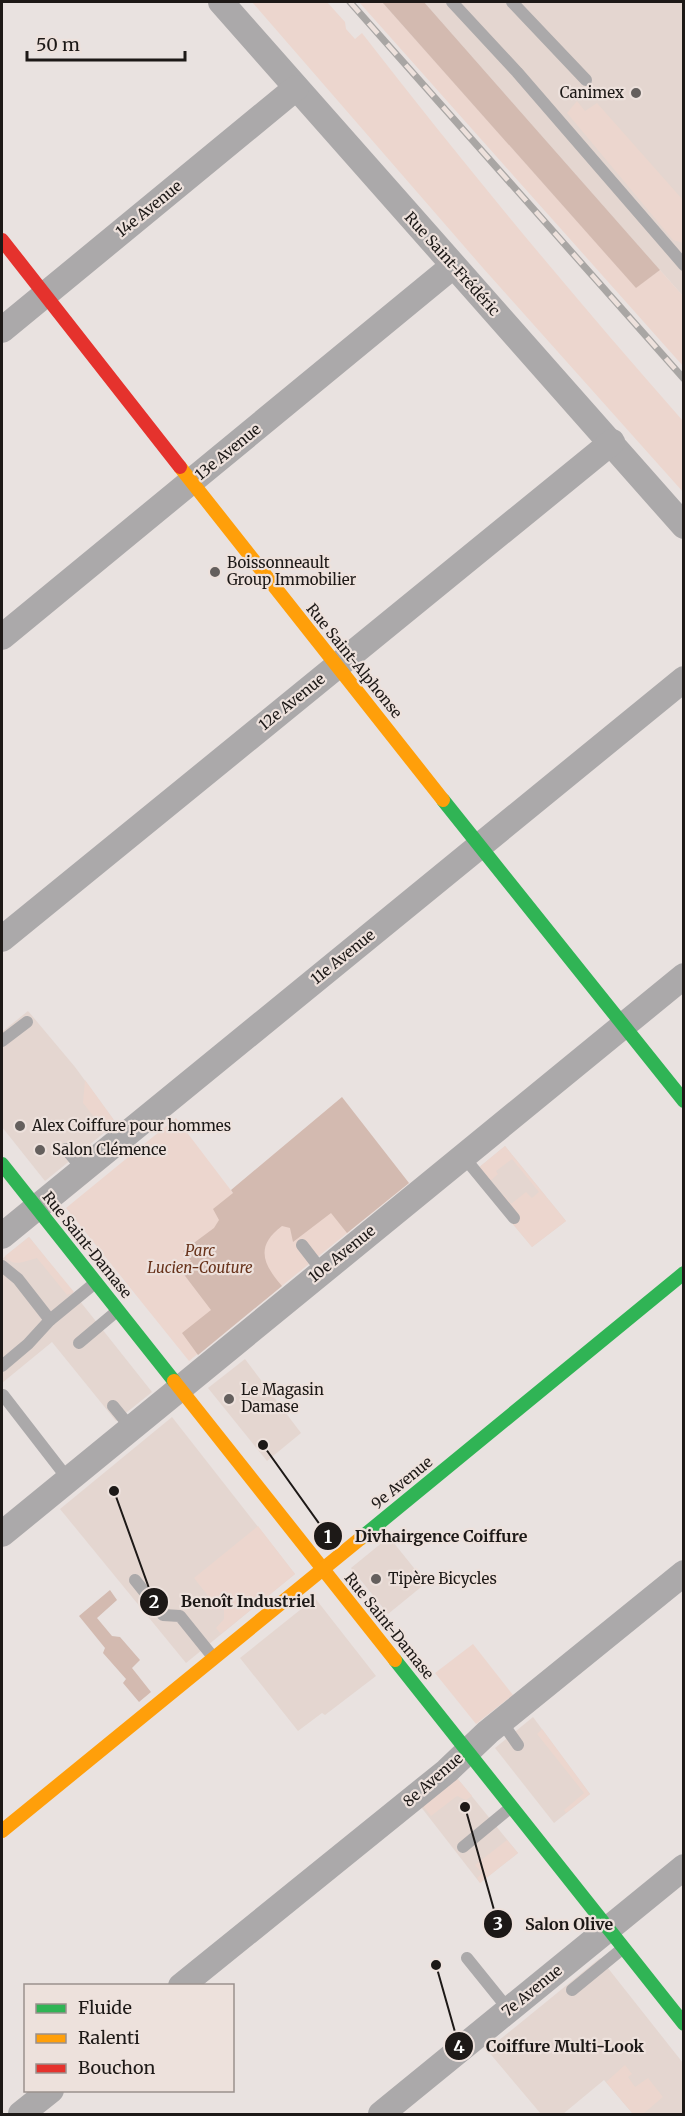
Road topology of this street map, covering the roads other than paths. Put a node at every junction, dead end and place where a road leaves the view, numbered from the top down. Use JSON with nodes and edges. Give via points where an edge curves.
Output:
{"nodes":[{"id":1,"x":221,"y":2,"type":"edge"},
{"id":2,"x":512,"y":2,"type":"edge"},
{"id":3,"x":460,"y":4,"type":"edge"},
{"id":4,"x":585,"y":80,"type":"dead end"},
{"id":5,"x":296,"y":88,"type":"junction"},
{"id":6,"x":2,"y":240,"type":"edge"},
{"id":7,"x":684,"y":265,"type":"edge"},
{"id":8,"x":453,"y":266,"type":"junction"},
{"id":9,"x":45,"y":295,"type":"junction"},
{"id":10,"x":2,"y":330,"type":"edge"},
{"id":11,"x":612,"y":442,"type":"junction"},
{"id":12,"x":192,"y":482,"type":"junction"},
{"id":13,"x":684,"y":526,"type":"edge"},
{"id":14,"x":2,"y":636,"type":"edge"},
{"id":15,"x":336,"y":666,"type":"junction"},
{"id":16,"x":684,"y":679,"type":"edge"},
{"id":17,"x":481,"y":844,"type":"junction"},
{"id":18,"x":2,"y":939,"type":"edge"},
{"id":19,"x":684,"y":976,"type":"edge"},
{"id":20,"x":27,"y":1022,"type":"dead end"},
{"id":21,"x":624,"y":1025,"type":"junction"},
{"id":22,"x":2,"y":1041,"type":"edge"},
{"id":23,"x":684,"y":1101,"type":"edge"},
{"id":24,"x":66,"y":1149,"type":"dead end"},
{"id":25,"x":463,"y":1156,"type":"junction"},
{"id":26,"x":2,"y":1164,"type":"edge"},
{"id":27,"x":83,"y":1170,"type":"junction"},
{"id":28,"x":36,"y":1208,"type":"junction"},
{"id":29,"x":514,"y":1218,"type":"dead end"},
{"id":30,"x":2,"y":1236,"type":"edge"},
{"id":31,"x":302,"y":1245,"type":"dead end"},
{"id":32,"x":2,"y":1266,"type":"edge"},
{"id":33,"x":322,"y":1271,"type":"junction"},
{"id":34,"x":684,"y":1273,"type":"edge"},
{"id":35,"x":96,"y":1283,"type":"junction"},
{"id":36,"x":118,"y":1310,"type":"junction"},
{"id":37,"x":50,"y":1320,"type":"junction"},
{"id":38,"x":79,"y":1343,"type":"dead end"},
{"id":39,"x":2,"y":1366,"type":"edge"},
{"id":40,"x":180,"y":1387,"type":"junction"},
{"id":41,"x":3,"y":1395,"type":"edge"},
{"id":42,"x":113,"y":1406,"type":"dead end"},
{"id":43,"x":131,"y":1428,"type":"junction"},
{"id":44,"x":68,"y":1479,"type":"junction"},
{"id":45,"x":2,"y":1534,"type":"edge"},
{"id":46,"x":322,"y":1570,"type":"junction"},
{"id":47,"x":684,"y":1573,"type":"edge"},
{"id":48,"x":135,"y":1580,"type":"dead end"},
{"id":49,"x":214,"y":1658,"type":"junction"},
{"id":50,"x":501,"y":1721,"type":"junction"},
{"id":51,"x":518,"y":1745,"type":"dead end"},
{"id":52,"x":467,"y":1751,"type":"junction"},
{"id":53,"x":512,"y":1807,"type":"junction"},
{"id":54,"x":2,"y":1831,"type":"edge"},
{"id":55,"x":463,"y":1847,"type":"dead end"},
{"id":56,"x":684,"y":1867,"type":"edge"},
{"id":57,"x":616,"y":1939,"type":"junction"},
{"id":58,"x":467,"y":1958,"type":"dead end"},
{"id":59,"x":183,"y":1984,"type":"edge"},
{"id":60,"x":572,"y":1990,"type":"dead end"},
{"id":61,"x":509,"y":2010,"type":"junction"},
{"id":62,"x":684,"y":2024,"type":"edge"},
{"id":63,"x":50,"y":2092,"type":"edge"},
{"id":64,"x":21,"y":2115,"type":"edge"},
{"id":65,"x":381,"y":2115,"type":"edge"}],
"edges":[{"from":1,"to":5,"type":"street","name":"Rue Saint-Frédéric"},
{"from":2,"to":4,"type":"lane"},
{"from":3,"to":7,"type":"lane"},
{"from":5,"to":8,"type":"street","name":"Rue Saint-Frédéric"},
{"from":5,"to":9,"type":"street","name":"14e Avenue"},
{"from":6,"to":9,"type":"street","name":"Rue Saint-Alphonse"},
{"from":8,"to":11,"type":"street","name":"Rue Saint-Frédéric"},
{"from":8,"to":12,"type":"street","name":"13e Avenue"},
{"from":9,"to":10,"type":"street","name":"14e Avenue"},
{"from":9,"to":12,"type":"street","name":"Rue Saint-Alphonse"},
{"from":11,"to":13,"type":"street","name":"Rue Saint-Frédéric"},
{"from":11,"to":15,"type":"street","name":"12e Avenue"},
{"from":12,"to":14,"type":"street","name":"13e Avenue"},
{"from":12,"to":15,"type":"street","name":"Rue Saint-Alphonse"},
{"from":15,"to":17,"type":"street","name":"Rue Saint-Alphonse"},
{"from":15,"to":18,"type":"street","name":"12e Avenue"},
{"from":16,"to":17,"type":"street","name":"11e Avenue"},
{"from":17,"to":21,"type":"street","name":"Rue Saint-Alphonse"},
{"from":17,"to":27,"type":"street","name":"11e Avenue"},
{"from":19,"to":21,"type":"street","name":"10e Avenue"},
{"from":20,"to":22,"type":"lane"},
{"from":21,"to":23,"type":"street","name":"Rue Saint-Alphonse"},
{"from":21,"to":25,"type":"street","name":"10e Avenue"},
{"from":24,"to":27,"type":"lane"},
{"from":25,"to":29,"type":"lane"},
{"from":25,"to":33,"type":"street","name":"10e Avenue"},
{"from":26,"to":28,"type":"street","name":"Rue Saint-Damase"},
{"from":27,"to":28,"type":"street","name":"11e Avenue"},
{"from":28,"to":30,"type":"street","name":"11e Avenue"},
{"from":28,"to":35,"type":"street","name":"Rue Saint-Damase"},
{"from":31,"to":33,"type":"lane"},
{"from":32,"to":37,"type":"lane","via":[[18,1279]]},
{"from":33,"to":40,"type":"street","name":"10e Avenue"},
{"from":34,"to":46,"type":"street","name":"9e Avenue"},
{"from":35,"to":36,"type":"street","name":"Rue Saint-Damase"},
{"from":35,"to":37,"type":"lane"},
{"from":36,"to":38,"type":"lane"},
{"from":36,"to":40,"type":"street","name":"Rue Saint-Damase"},
{"from":37,"to":39,"type":"lane"},
{"from":40,"to":43,"type":"street","name":"10e Avenue"},
{"from":40,"to":46,"type":"street","name":"Rue Saint-Damase"},
{"from":41,"to":44,"type":"lane"},
{"from":42,"to":43,"type":"lane"},
{"from":43,"to":44,"type":"street","name":"10e Avenue"},
{"from":44,"to":45,"type":"street","name":"10e Avenue"},
{"from":46,"to":49,"type":"street","name":"9e Avenue"},
{"from":46,"to":52,"type":"street","name":"Rue Saint-Damase"},
{"from":47,"to":50,"type":"street","name":"8e Avenue"},
{"from":48,"to":49,"type":"lane","via":[[163,1615],[180,1616]]},
{"from":49,"to":54,"type":"street","name":"9e Avenue"},
{"from":50,"to":51,"type":"lane"},
{"from":50,"to":52,"type":"street","name":"8e Avenue"},
{"from":52,"to":53,"type":"street","name":"Rue Saint-Damase"},
{"from":52,"to":59,"type":"street","name":"8e Avenue"},
{"from":53,"to":55,"type":"lane"},
{"from":53,"to":57,"type":"street","name":"Rue Saint-Damase"},
{"from":56,"to":57,"type":"street","name":"7e Avenue"},
{"from":57,"to":60,"type":"lane"},
{"from":57,"to":61,"type":"street","name":"7e Avenue"},
{"from":57,"to":62,"type":"street","name":"Rue Saint-Damase"},
{"from":58,"to":61,"type":"lane"},
{"from":61,"to":65,"type":"street","name":"7e Avenue"},
{"from":63,"to":64,"type":"street"}]}
